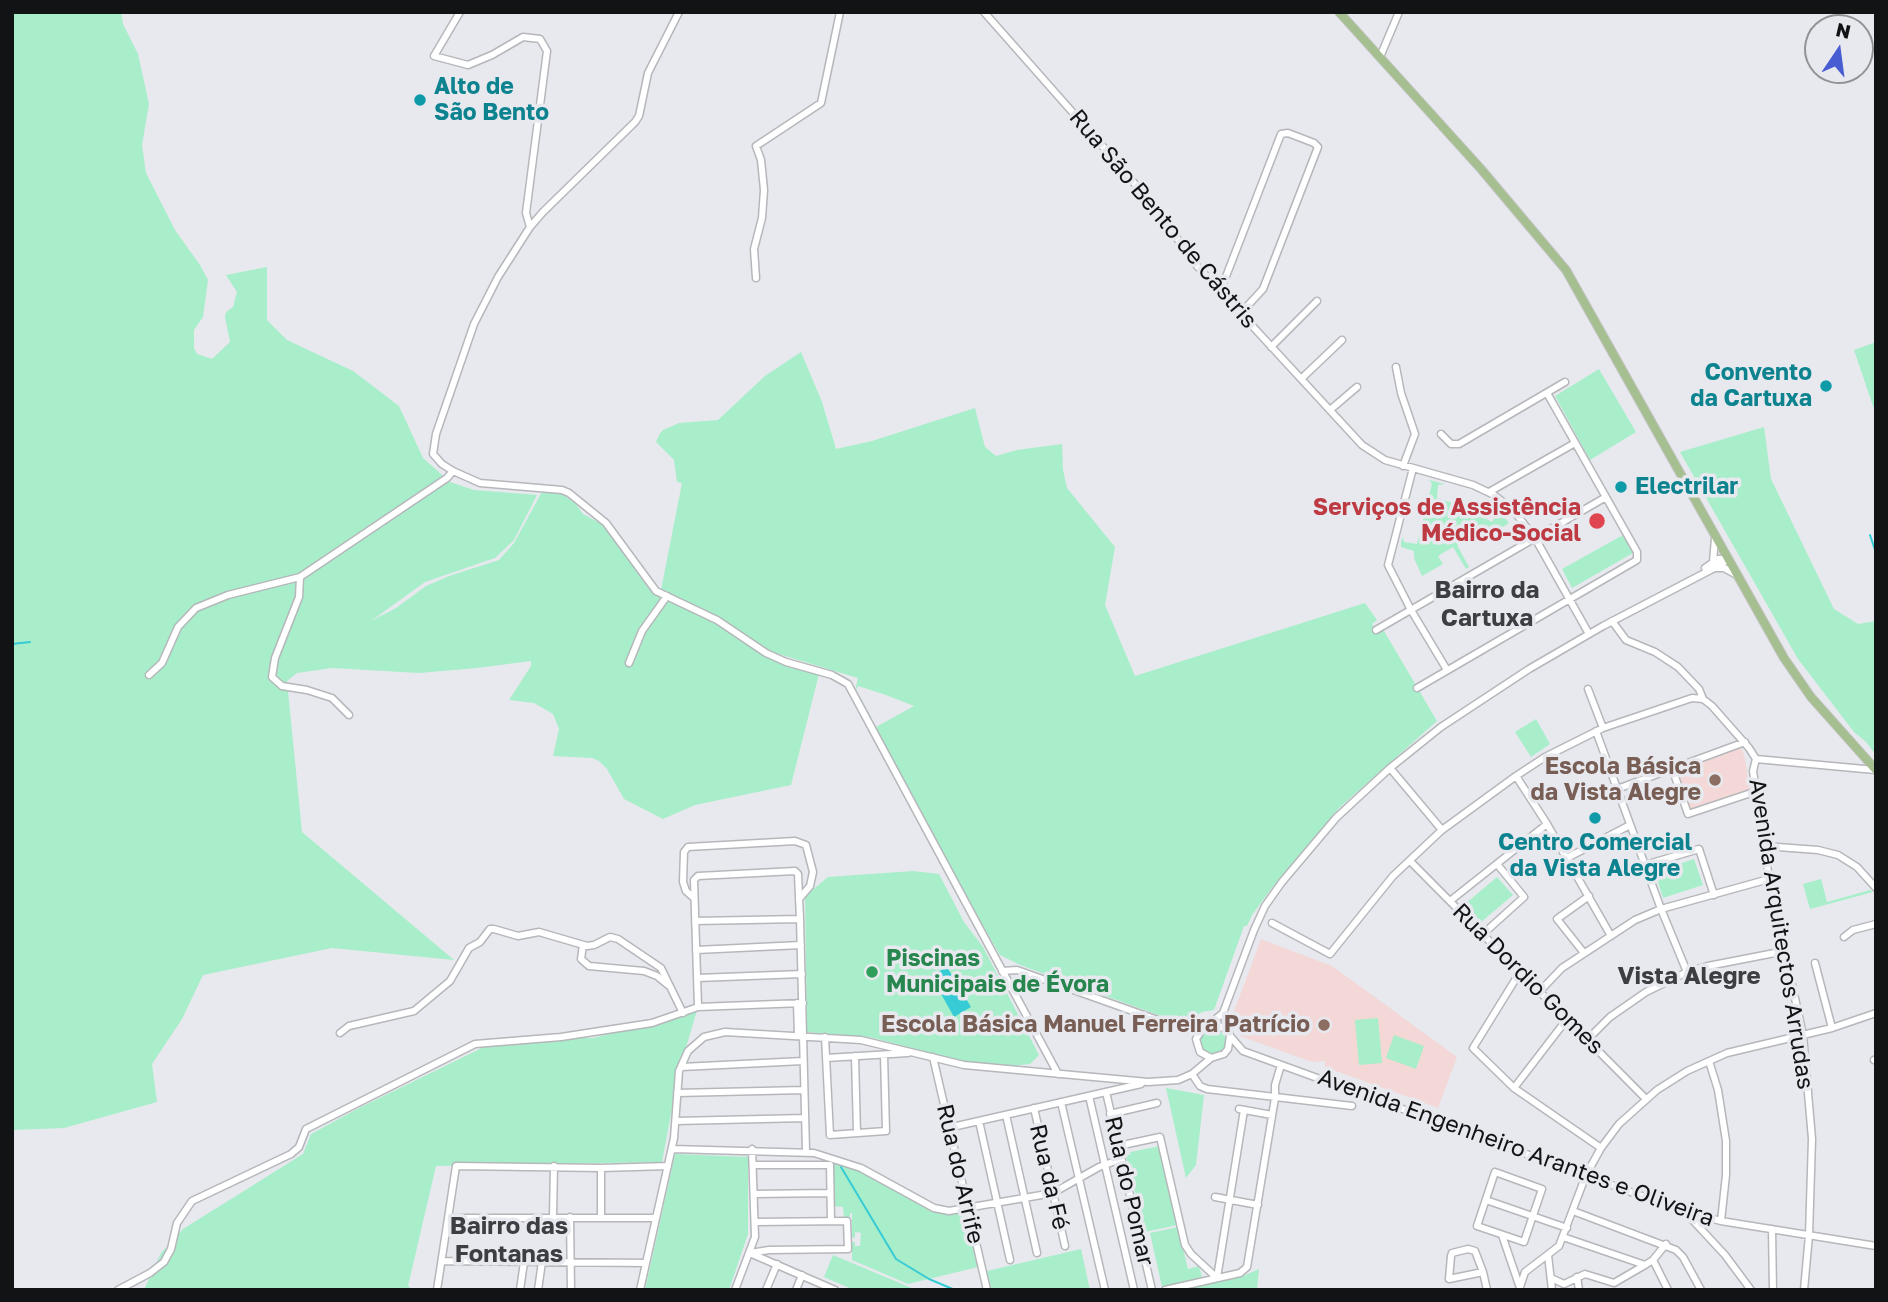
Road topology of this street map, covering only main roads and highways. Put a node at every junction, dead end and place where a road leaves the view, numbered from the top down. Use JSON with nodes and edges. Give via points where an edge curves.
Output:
{"nodes":[{"id":1,"x":1339,"y":12,"type":"edge"},
{"id":2,"x":1876,"y":770,"type":"edge"}],
"edges":[{"from":1,"to":2,"type":"main road","via":[[1550,252],[1593,318],[1784,658],[1811,697]]}]}
